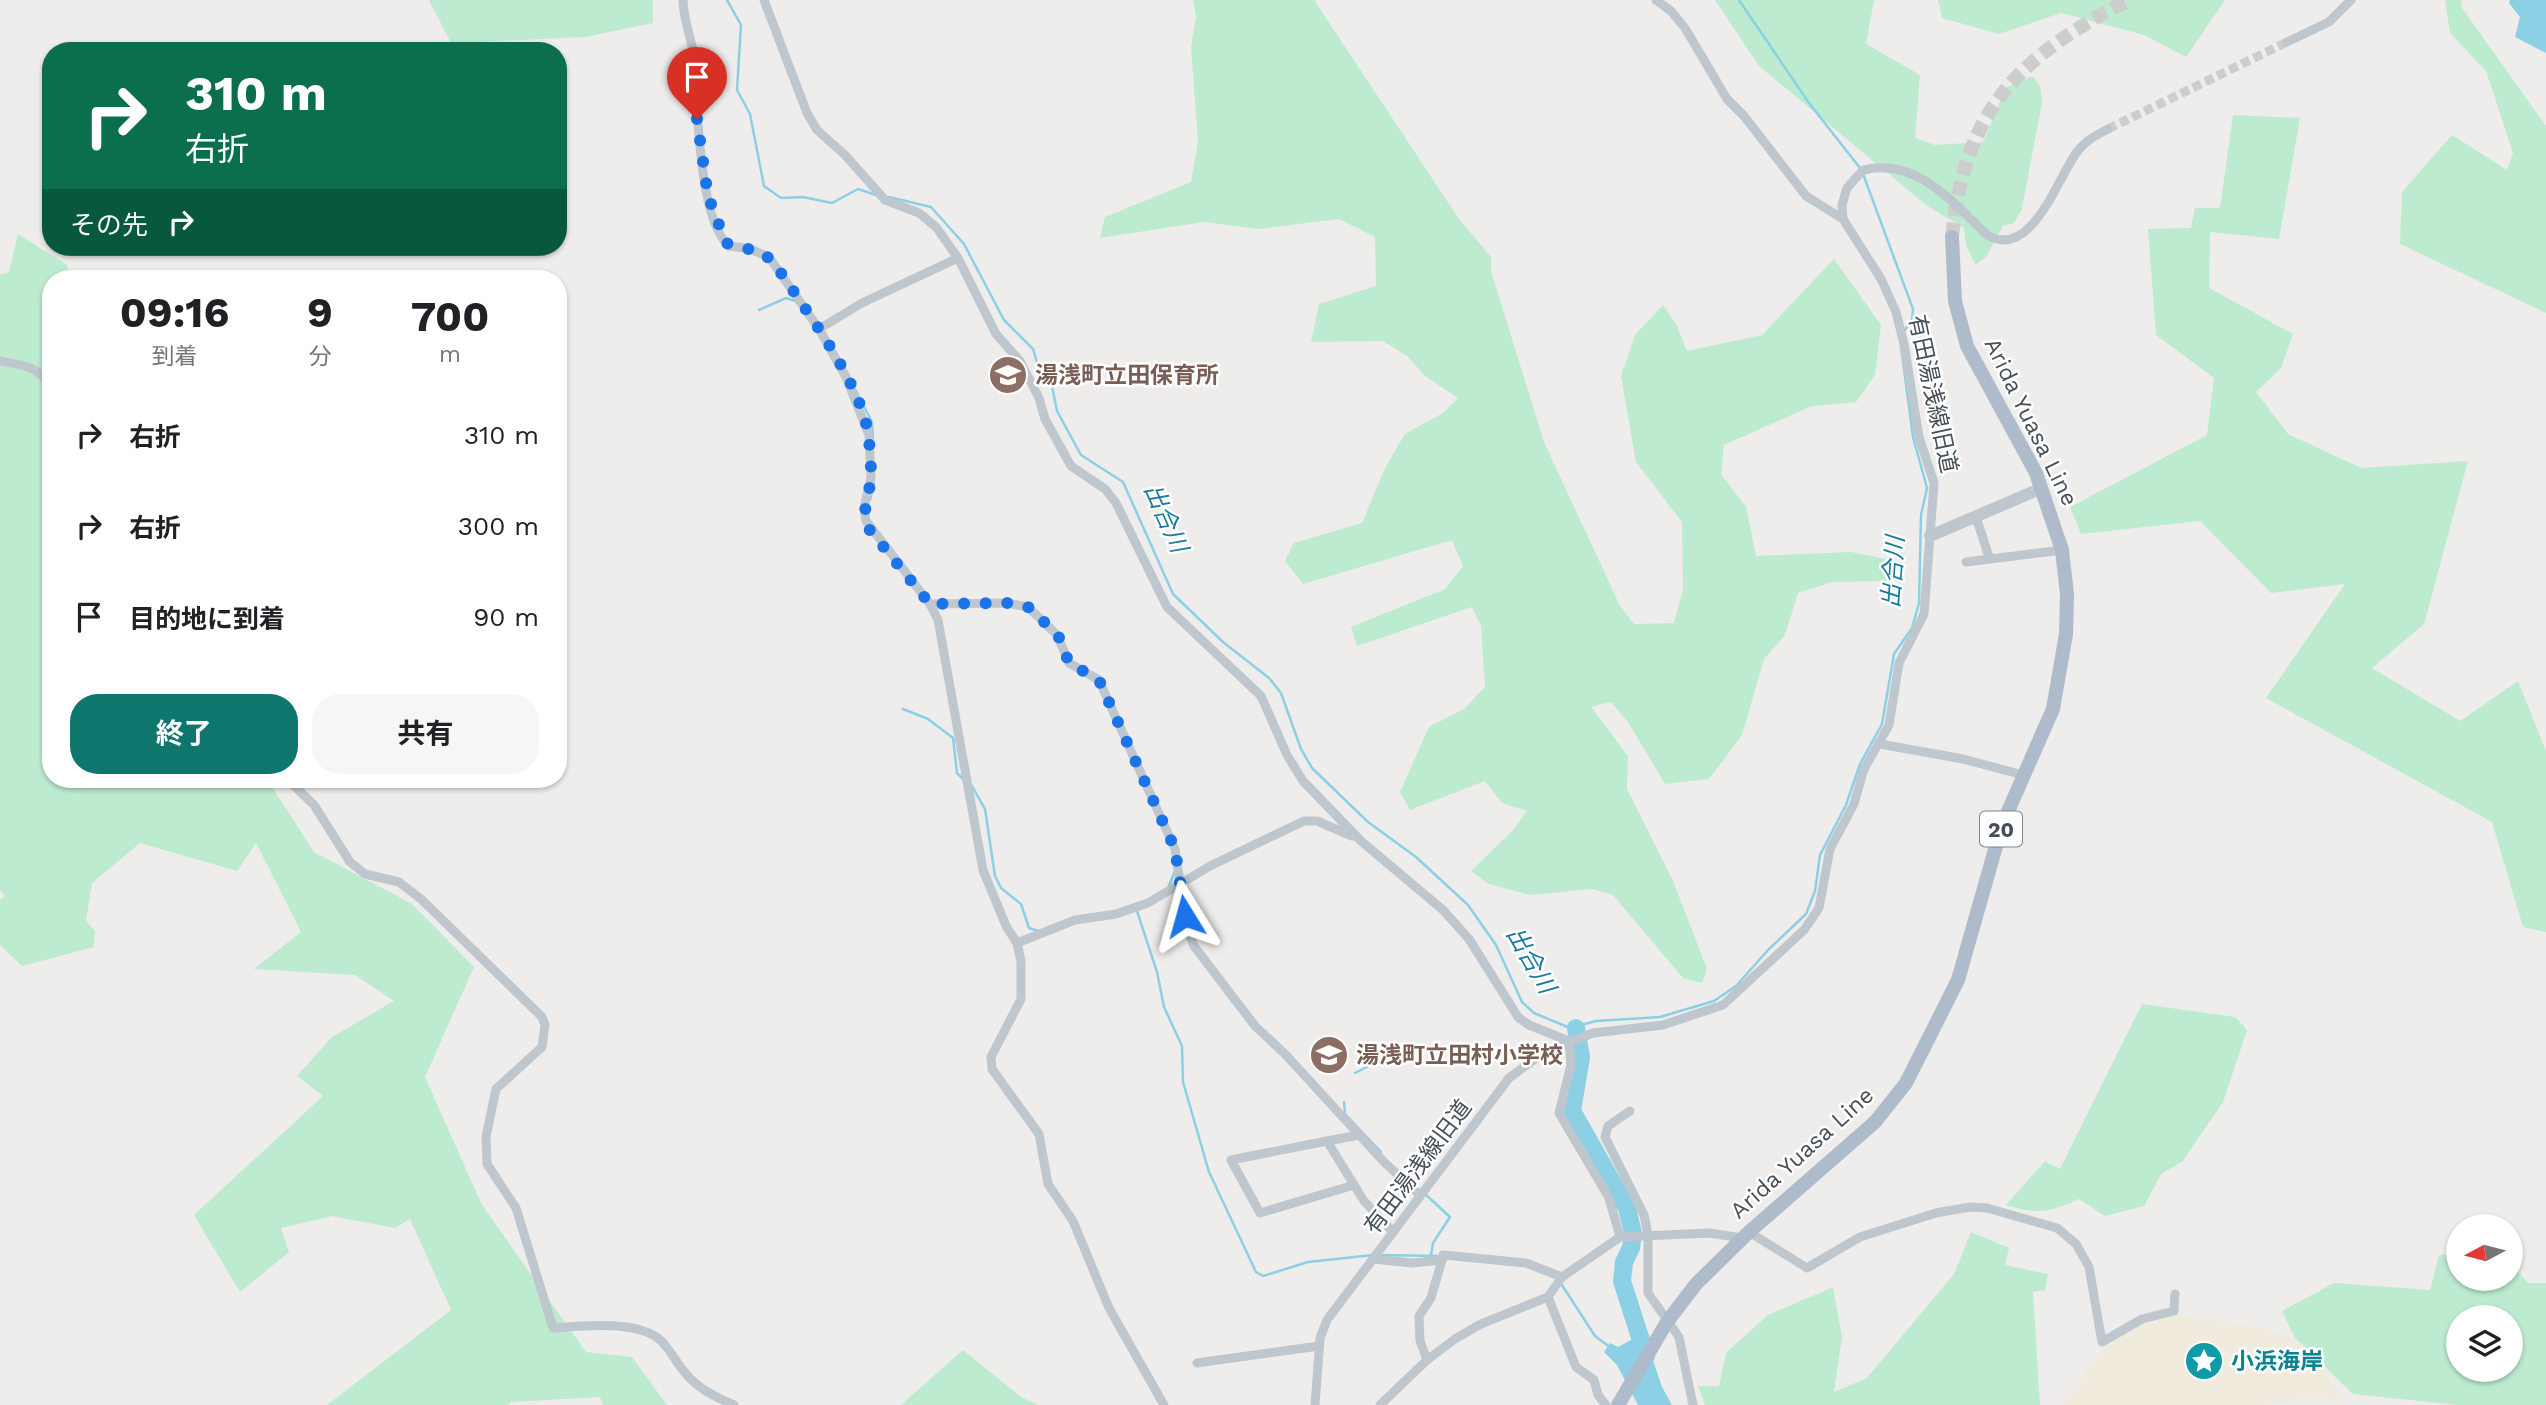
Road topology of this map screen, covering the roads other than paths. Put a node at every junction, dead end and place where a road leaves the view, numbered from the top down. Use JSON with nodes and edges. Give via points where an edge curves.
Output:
{"nodes":[{"id":1,"x":683,"y":0,"type":"edge"},
{"id":2,"x":764,"y":0,"type":"edge"},
{"id":3,"x":1656,"y":0,"type":"edge"},
{"id":4,"x":2351,"y":0,"type":"edge"},
{"id":5,"x":2287,"y":42,"type":"tunnel mouth"},
{"id":6,"x":2108,"y":129,"type":"tunnel mouth"},
{"id":7,"x":1843,"y":219,"type":"junction"},
{"id":8,"x":1952,"y":237,"type":"tunnel mouth"},
{"id":9,"x":958,"y":258,"type":"junction"},
{"id":10,"x":819,"y":329,"type":"junction"},
{"id":11,"x":0,"y":360,"type":"edge"},
{"id":12,"x":42,"y":372,"type":"edge"},
{"id":13,"x":2042,"y":488,"type":"junction"},
{"id":14,"x":1976,"y":517,"type":"junction"},
{"id":15,"x":1930,"y":536,"type":"junction"},
{"id":16,"x":2062,"y":550,"type":"junction"},
{"id":17,"x":1989,"y":557,"type":"junction"},
{"id":18,"x":1966,"y":562,"type":"dead end"},
{"id":19,"x":930,"y":604,"type":"junction"},
{"id":20,"x":1880,"y":744,"type":"junction"},
{"id":21,"x":2024,"y":775,"type":"junction"},
{"id":22,"x":296,"y":788,"type":"edge"},
{"id":23,"x":1361,"y":841,"type":"junction"},
{"id":24,"x":1180,"y":884,"type":"junction"},
{"id":25,"x":1017,"y":943,"type":"junction"},
{"id":26,"x":1569,"y":1041,"type":"junction"},
{"id":27,"x":1630,"y":1111,"type":"dead end"},
{"id":28,"x":1359,"y":1135,"type":"junction"},
{"id":29,"x":1327,"y":1141,"type":"junction"},
{"id":30,"x":1354,"y":1185,"type":"junction"},
{"id":31,"x":1420,"y":1195,"type":"junction"},
{"id":32,"x":1393,"y":1232,"type":"junction"},
{"id":33,"x":1648,"y":1235,"type":"junction"},
{"id":34,"x":1745,"y":1235,"type":"junction"},
{"id":35,"x":1620,"y":1237,"type":"junction"},
{"id":36,"x":1373,"y":1259,"type":"junction"},
{"id":37,"x":1442,"y":1260,"type":"junction"},
{"id":38,"x":1562,"y":1277,"type":"junction"},
{"id":39,"x":2175,"y":1294,"type":"dead end"},
{"id":40,"x":1548,"y":1297,"type":"junction"},
{"id":41,"x":1667,"y":1322,"type":"junction"},
{"id":42,"x":1319,"y":1346,"type":"junction"},
{"id":43,"x":1427,"y":1360,"type":"junction"},
{"id":44,"x":1197,"y":1363,"type":"dead end"},
{"id":45,"x":1622,"y":1400,"type":"edge"},
{"id":46,"x":734,"y":1405,"type":"edge"},
{"id":47,"x":1164,"y":1405,"type":"edge"},
{"id":48,"x":1315,"y":1405,"type":"edge"},
{"id":49,"x":1380,"y":1405,"type":"edge"},
{"id":50,"x":1606,"y":1405,"type":"edge"},
{"id":51,"x":1693,"y":1405,"type":"edge"}],
"edges":[{"from":1,"to":10,"type":"street","via":[[694,57],[702,158],[715,223],[729,246],[769,257]]},
{"from":2,"to":9,"type":"street","via":[[817,130],[885,200],[926,218]]},
{"from":3,"to":7,"type":"street","via":[[1685,28],[1727,99],[1806,196]]},
{"from":4,"to":5,"type":"street","via":[[2329,22]]},
{"from":6,"to":7,"type":"street","via":[[2078,150],[2033,224],[2018,238],[1995,240],[1934,186],[1908,172],[1888,168],[1863,170],[1852,179],[1844,196]]},
{"from":7,"to":15,"type":"street","name":"有田湯浅線旧道","via":[[1881,279],[1899,320],[1919,437],[1934,476]]},
{"from":8,"to":13,"type":"main road","name":"Arida Yuasa Line","number":"20","via":[[1955,301],[1967,346]]},
{"from":9,"to":10,"type":"street","via":[[862,303]]},
{"from":9,"to":23,"type":"street","via":[[996,334],[1020,361],[1071,466],[1105,489],[1116,503],[1167,607],[1261,696],[1296,771]]},
{"from":10,"to":19,"type":"street","via":[[867,426],[871,477],[866,521]]},
{"from":11,"to":12,"type":"street"},
{"from":13,"to":14,"type":"street"},
{"from":13,"to":16,"type":"main road","name":"Arida Yuasa Line","number":"20"},
{"from":14,"to":15,"type":"street"},
{"from":14,"to":17,"type":"street"},
{"from":15,"to":20,"type":"street","name":"有田湯浅線旧道","via":[[1924,614],[1899,663],[1892,716]]},
{"from":16,"to":17,"type":"street"},
{"from":16,"to":21,"type":"main road","name":"Arida Yuasa Line","number":"20","via":[[2067,595],[2064,659],[2049,720]]},
{"from":17,"to":18,"type":"street"},
{"from":19,"to":24,"type":"street","via":[[1028,607],[1058,635],[1069,663],[1099,680],[1175,849]]},
{"from":19,"to":25,"type":"street","via":[[938,620],[983,870]]},
{"from":20,"to":21,"type":"street"},
{"from":20,"to":26,"type":"street","name":"有田湯浅線旧道","via":[[1864,769],[1854,804],[1830,849],[1822,900],[1815,915],[1737,995],[1673,1023],[1602,1031]]},
{"from":21,"to":34,"type":"main road","name":"Arida Yuasa Line","number":"20","via":[[1997,841],[1958,980],[1906,1083],[1875,1122]]},
{"from":22,"to":46,"type":"street","via":[[314,805],[350,862],[365,874],[400,882],[542,1017],[542,1047],[496,1089],[485,1137],[487,1164],[516,1208],[553,1328],[592,1325],[649,1333],[666,1346],[700,1388]]},
{"from":23,"to":24,"type":"street","via":[[1332,826],[1304,821]]},
{"from":23,"to":26,"type":"street","via":[[1454,922],[1518,1017]]},
{"from":24,"to":25,"type":"street","via":[[1128,911],[1075,920]]},
{"from":24,"to":28,"type":"street","via":[[1187,929],[1200,954],[1255,1026]]},
{"from":25,"to":47,"type":"street","via":[[1021,999],[990,1065],[1039,1134],[1048,1184],[1073,1220],[1110,1308]]},
{"from":26,"to":31,"type":"street","name":"有田湯浅線旧道","via":[[1508,1078]]},
{"from":26,"to":35,"type":"street","via":[[1571,1065],[1559,1113],[1609,1198]]},
{"from":27,"to":33,"type":"street","via":[[1608,1126],[1605,1136],[1641,1205]]},
{"from":28,"to":29,"type":"street"},
{"from":28,"to":31,"type":"street"},
{"from":29,"to":30,"type":"street"},
{"from":29,"to":30,"type":"street","via":[[1231,1160],[1260,1213]]},
{"from":30,"to":32,"type":"street"},
{"from":31,"to":32,"type":"street","name":"有田湯浅線旧道"},
{"from":32,"to":36,"type":"street","name":"有田湯浅線旧道"},
{"from":33,"to":34,"type":"street"},
{"from":33,"to":35,"type":"street"},
{"from":33,"to":41,"type":"street","via":[[1648,1293]]},
{"from":34,"to":39,"type":"street","via":[[1807,1268],[1847,1243],[1953,1209],[1987,1208],[2057,1228],[2076,1244],[2089,1267],[2102,1342],[2142,1319],[2174,1311]]},
{"from":34,"to":41,"type":"main road","name":"Arida Yuasa Line","number":"20","via":[[1701,1278]]},
{"from":35,"to":38,"type":"street"},
{"from":36,"to":37,"type":"street"},
{"from":36,"to":42,"type":"street","name":"有田湯浅線旧道","via":[[1327,1320]]},
{"from":37,"to":38,"type":"street","via":[[1443,1255],[1526,1263]]},
{"from":37,"to":43,"type":"street","via":[[1431,1298],[1419,1315],[1420,1341]]},
{"from":38,"to":40,"type":"street"},
{"from":40,"to":43,"type":"street","via":[[1467,1331]]},
{"from":40,"to":50,"type":"street","via":[[1576,1367],[1594,1380]]},
{"from":41,"to":45,"type":"main road","name":"Arida Yuasa Line","number":"20"},
{"from":41,"to":51,"type":"street","via":[[1682,1346]]},
{"from":42,"to":44,"type":"street"},
{"from":42,"to":48,"type":"street","name":"有田湯浅線旧道"},
{"from":43,"to":49,"type":"street"}]}
